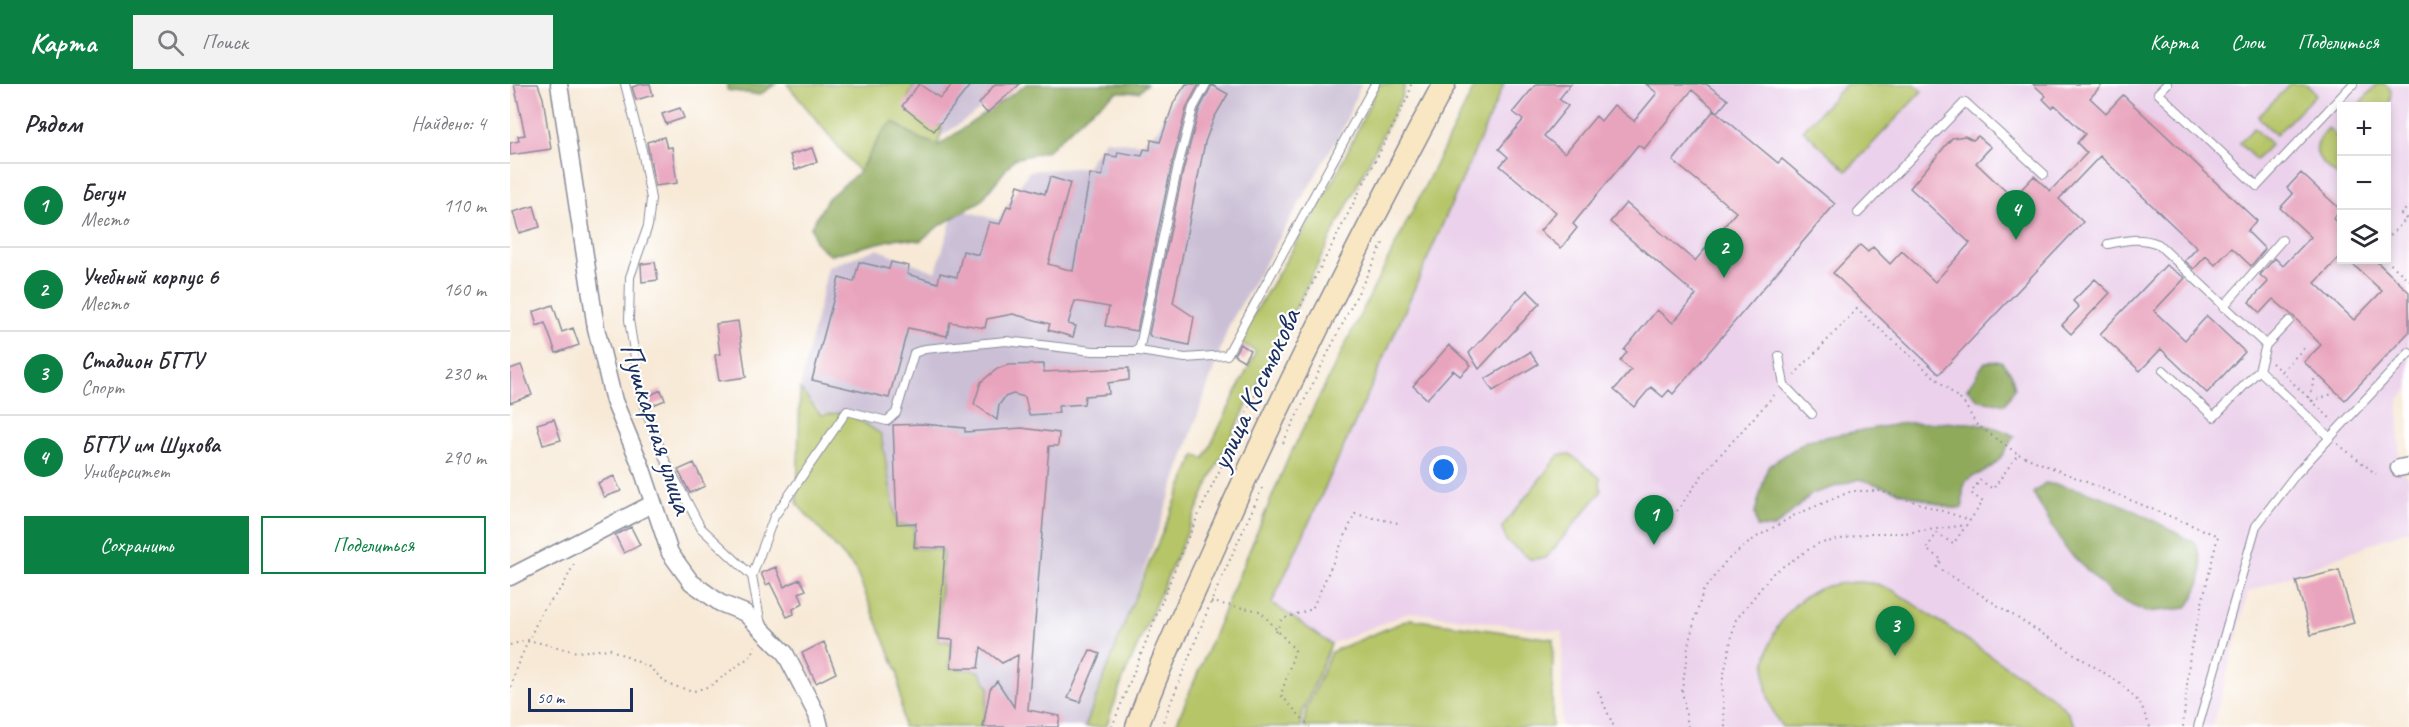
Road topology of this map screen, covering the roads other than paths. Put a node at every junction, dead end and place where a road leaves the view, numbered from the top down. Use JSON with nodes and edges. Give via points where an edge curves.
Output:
{"nodes":[{"id":1,"x":559,"y":84,"type":"edge"},
{"id":2,"x":625,"y":84,"type":"edge"},
{"id":3,"x":1206,"y":84,"type":"edge"},
{"id":4,"x":1374,"y":84,"type":"edge"},
{"id":5,"x":1434,"y":84,"type":"edge"},
{"id":6,"x":1443,"y":84,"type":"edge"},
{"id":7,"x":2167,"y":84,"type":"edge"},
{"id":8,"x":2354,"y":84,"type":"edge"},
{"id":9,"x":1428,"y":112,"type":"junction"},
{"id":10,"x":2044,"y":174,"type":"dead end"},
{"id":11,"x":1858,"y":213,"type":"dead end"},
{"id":12,"x":2282,"y":240,"type":"dead end"},
{"id":13,"x":2108,"y":244,"type":"dead end"},
{"id":14,"x":2223,"y":307,"type":"junction"},
{"id":15,"x":2289,"y":321,"type":"dead end"},
{"id":16,"x":2266,"y":345,"type":"junction"},
{"id":17,"x":1139,"y":351,"type":"junction"},
{"id":18,"x":2409,"y":352,"type":"edge"},
{"id":19,"x":1779,"y":356,"type":"dead end"},
{"id":20,"x":2163,"y":370,"type":"dead end"},
{"id":21,"x":2259,"y":370,"type":"junction"},
{"id":22,"x":1812,"y":414,"type":"dead end"},
{"id":23,"x":2329,"y":437,"type":"junction"},
{"id":24,"x":652,"y":504,"type":"junction"},
{"id":25,"x":752,"y":576,"type":"junction"},
{"id":26,"x":510,"y":577,"type":"edge"},
{"id":27,"x":762,"y":628,"type":"junction"},
{"id":28,"x":820,"y":727,"type":"edge"},
{"id":29,"x":1137,"y":727,"type":"edge"},
{"id":30,"x":2198,"y":727,"type":"edge"}],
"edges":[{"from":1,"to":24,"type":"street","name":"Пушкарная улица","via":[[596,328],[614,401]]},
{"from":2,"to":25,"type":"lane","via":[[651,199],[648,226],[630,277],[629,320],[642,401],[664,458],[701,528]]},
{"from":3,"to":17,"type":"lane","via":[[1193,108],[1177,170]]},
{"from":4,"to":17,"type":"lane","via":[[1227,355],[1185,358]]},
{"from":5,"to":9,"type":"main road"},
{"from":6,"to":9,"type":"main road","name":"улица Костюкова"},
{"from":7,"to":8,"type":"lane","via":[[2158,93],[2257,186]]},
{"from":9,"to":29,"type":"main road","name":"улица Костюкова","via":[[1331,298],[1240,490]]},
{"from":10,"to":11,"type":"lane","via":[[1965,102]]},
{"from":12,"to":14,"type":"lane"},
{"from":13,"to":14,"type":"lane","via":[[2132,238],[2158,244]]},
{"from":14,"to":16,"type":"lane"},
{"from":15,"to":16,"type":"lane"},
{"from":16,"to":21,"type":"lane"},
{"from":17,"to":25,"type":"lane","via":[[1093,351],[1006,341],[914,353],[896,413],[887,421],[847,411],[774,517]]},
{"from":18,"to":23,"type":"lane"},
{"from":19,"to":22,"type":"lane","via":[[1784,385]]},
{"from":20,"to":21,"type":"lane","via":[[2214,417]]},
{"from":21,"to":23,"type":"lane"},
{"from":23,"to":30,"type":"lane","via":[[2256,526]]},
{"from":24,"to":26,"type":"street"},
{"from":24,"to":27,"type":"street","name":"Пушкарная улица","via":[[670,553],[691,582],[720,603],[745,613]]},
{"from":25,"to":27,"type":"lane"},
{"from":27,"to":28,"type":"street","name":"Пушкарная улица","via":[[785,653],[818,715]]}]}
